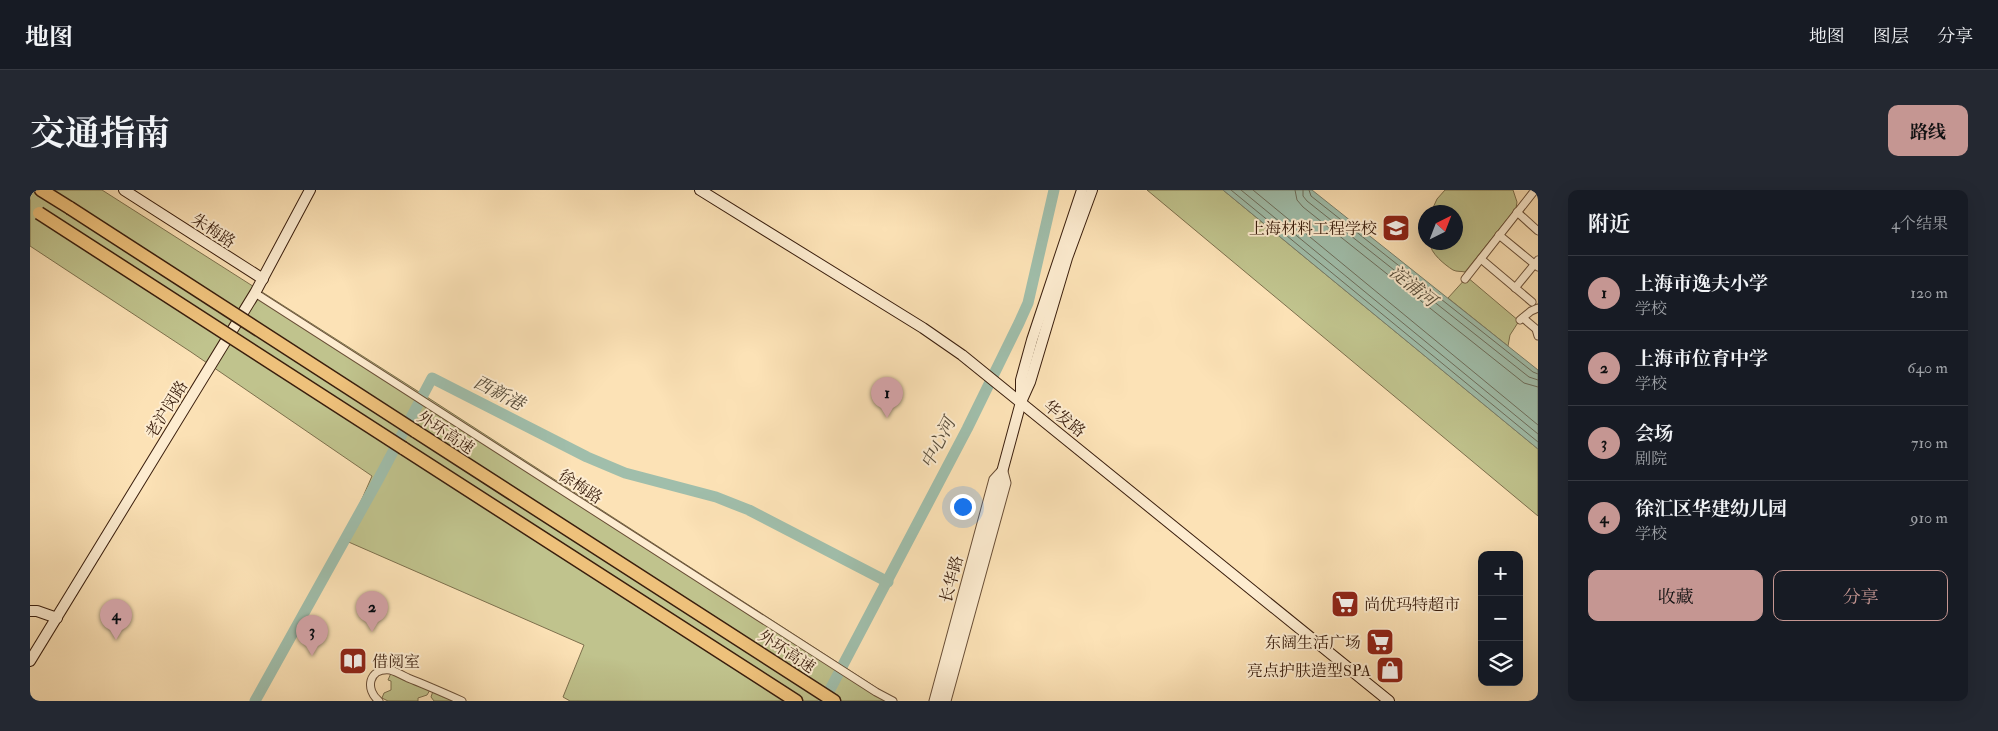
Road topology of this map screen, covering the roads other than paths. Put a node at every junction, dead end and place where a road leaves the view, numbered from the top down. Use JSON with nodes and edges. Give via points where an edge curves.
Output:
{"nodes":[{"id":1,"x":124,"y":190,"type":"edge"},
{"id":2,"x":310,"y":190,"type":"edge"},
{"id":3,"x":700,"y":190,"type":"edge"},
{"id":4,"x":1082,"y":190,"type":"edge"},
{"id":5,"x":1088,"y":190,"type":"edge"},
{"id":6,"x":1092,"y":190,"type":"edge"},
{"id":7,"x":1536,"y":191,"type":"edge"},
{"id":8,"x":46,"y":193,"type":"edge"},
{"id":9,"x":35,"y":210,"type":"edge"},
{"id":10,"x":1517,"y":212,"type":"junction"},
{"id":11,"x":1075,"y":222,"type":"junction"},
{"id":12,"x":1538,"y":231,"type":"edge"},
{"id":13,"x":1499,"y":236,"type":"junction"},
{"id":14,"x":1481,"y":259,"type":"junction"},
{"id":15,"x":1537,"y":264,"type":"edge"},
{"id":16,"x":1465,"y":279,"type":"dead end"},
{"id":17,"x":263,"y":280,"type":"junction"},
{"id":18,"x":1514,"y":288,"type":"junction"},
{"id":19,"x":255,"y":293,"type":"junction"},
{"id":20,"x":1532,"y":302,"type":"dead end"},
{"id":21,"x":1538,"y":309,"type":"edge"},
{"id":22,"x":1538,"y":336,"type":"edge"},
{"id":23,"x":1021,"y":402,"type":"junction"},
{"id":24,"x":1003,"y":468,"type":"junction"},
{"id":25,"x":30,"y":611,"type":"edge"},
{"id":26,"x":57,"y":618,"type":"junction"},
{"id":27,"x":30,"y":661,"type":"edge"},
{"id":28,"x":378,"y":701,"type":"edge"},
{"id":29,"x":462,"y":701,"type":"edge"},
{"id":30,"x":796,"y":701,"type":"edge"},
{"id":31,"x":834,"y":701,"type":"edge"},
{"id":32,"x":893,"y":701,"type":"edge"},
{"id":33,"x":933,"y":701,"type":"edge"},
{"id":34,"x":940,"y":701,"type":"edge"},
{"id":35,"x":947,"y":701,"type":"edge"},
{"id":36,"x":1388,"y":701,"type":"edge"}],
"edges":[{"from":1,"to":17,"type":"street","name":"朱梅路"},
{"from":2,"to":17,"type":"street","name":"老沪闵路"},
{"from":3,"to":23,"type":"street","name":"华发路","via":[[923,328]]},
{"from":4,"to":11,"type":"street","name":"长华路"},
{"from":5,"to":11,"type":"street","name":"长华路"},
{"from":6,"to":11,"type":"street","name":"长华路"},
{"from":7,"to":10,"type":"street"},
{"from":8,"to":31,"type":"highway","name":"外环高速","bridge":true},
{"from":9,"to":30,"type":"highway","bridge":true},
{"from":10,"to":12,"type":"street"},
{"from":10,"to":13,"type":"street"},
{"from":11,"to":23,"type":"street","name":"长华路","via":[[1030,382]]},
{"from":13,"to":14,"type":"street"},
{"from":13,"to":15,"type":"street"},
{"from":14,"to":16,"type":"street"},
{"from":14,"to":18,"type":"street"},
{"from":15,"to":18,"type":"street"},
{"from":17,"to":19,"type":"street","name":"老沪闵路"},
{"from":18,"to":20,"type":"street"},
{"from":19,"to":26,"type":"street","name":"老沪闵路"},
{"from":19,"to":32,"type":"street","name":"徐梅路"},
{"from":21,"to":22,"type":"street","via":[[1521,320],[1536,329]]},
{"from":23,"to":24,"type":"street","name":"长华路"},
{"from":23,"to":36,"type":"street","name":"华发路"},
{"from":24,"to":33,"type":"street","name":"长华路","via":[[994,479]]},
{"from":24,"to":34,"type":"street","name":"长华路"},
{"from":24,"to":35,"type":"street","name":"长华路","via":[[1006,483]]},
{"from":25,"to":26,"type":"street"},
{"from":26,"to":27,"type":"street","name":"老沪闵路"},
{"from":28,"to":29,"type":"street","via":[[372,696],[372,677],[375,673],[390,670]]}]}
